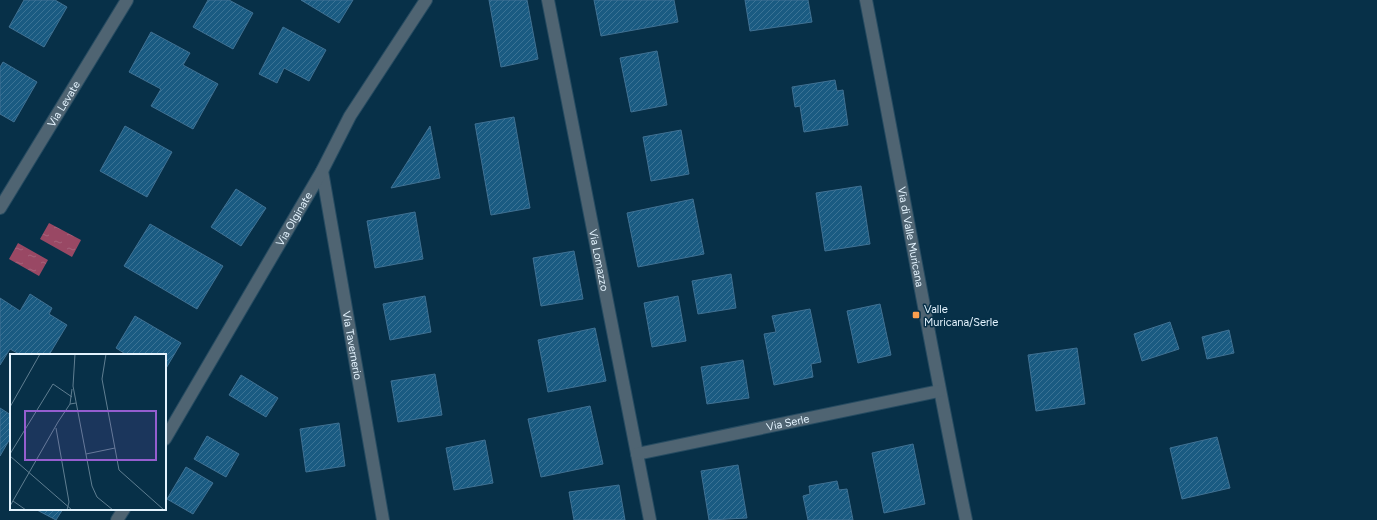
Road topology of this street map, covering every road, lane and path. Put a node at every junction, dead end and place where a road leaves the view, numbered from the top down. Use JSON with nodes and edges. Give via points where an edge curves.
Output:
{"nodes":[{"id":1,"x":127,"y":0,"type":"edge"},
{"id":2,"x":426,"y":0,"type":"edge"},
{"id":3,"x":548,"y":0,"type":"edge"},
{"id":4,"x":866,"y":0,"type":"edge"},
{"id":5,"x":322,"y":171,"type":"junction"},
{"id":6,"x":0,"y":208,"type":"edge"},
{"id":7,"x":939,"y":391,"type":"junction"},
{"id":8,"x":166,"y":437,"type":"edge"},
{"id":9,"x":637,"y":454,"type":"junction"},
{"id":10,"x":123,"y":510,"type":"edge"},
{"id":11,"x":118,"y":520,"type":"edge"},
{"id":12,"x":383,"y":520,"type":"edge"},
{"id":13,"x":650,"y":520,"type":"edge"},
{"id":14,"x":966,"y":520,"type":"edge"}],
"edges":[{"from":1,"to":6,"type":"street","name":"Via Levate"},
{"from":2,"to":5,"type":"street","name":"Via Olginate","via":[[350,116]]},
{"from":3,"to":9,"type":"street","name":"Via Lomazzo"},
{"from":4,"to":7,"type":"street","name":"Via di Valle Muricana","via":[[900,171]]},
{"from":5,"to":8,"type":"street","name":"Via Olginate"},
{"from":5,"to":12,"type":"street","name":"Via Tavernerio"},
{"from":7,"to":9,"type":"street","name":"Via Serle"},
{"from":7,"to":14,"type":"street","name":"Via di Valle Muricana"},
{"from":9,"to":13,"type":"street","name":"Via Lomazzo"},
{"from":10,"to":11,"type":"street"}]}
